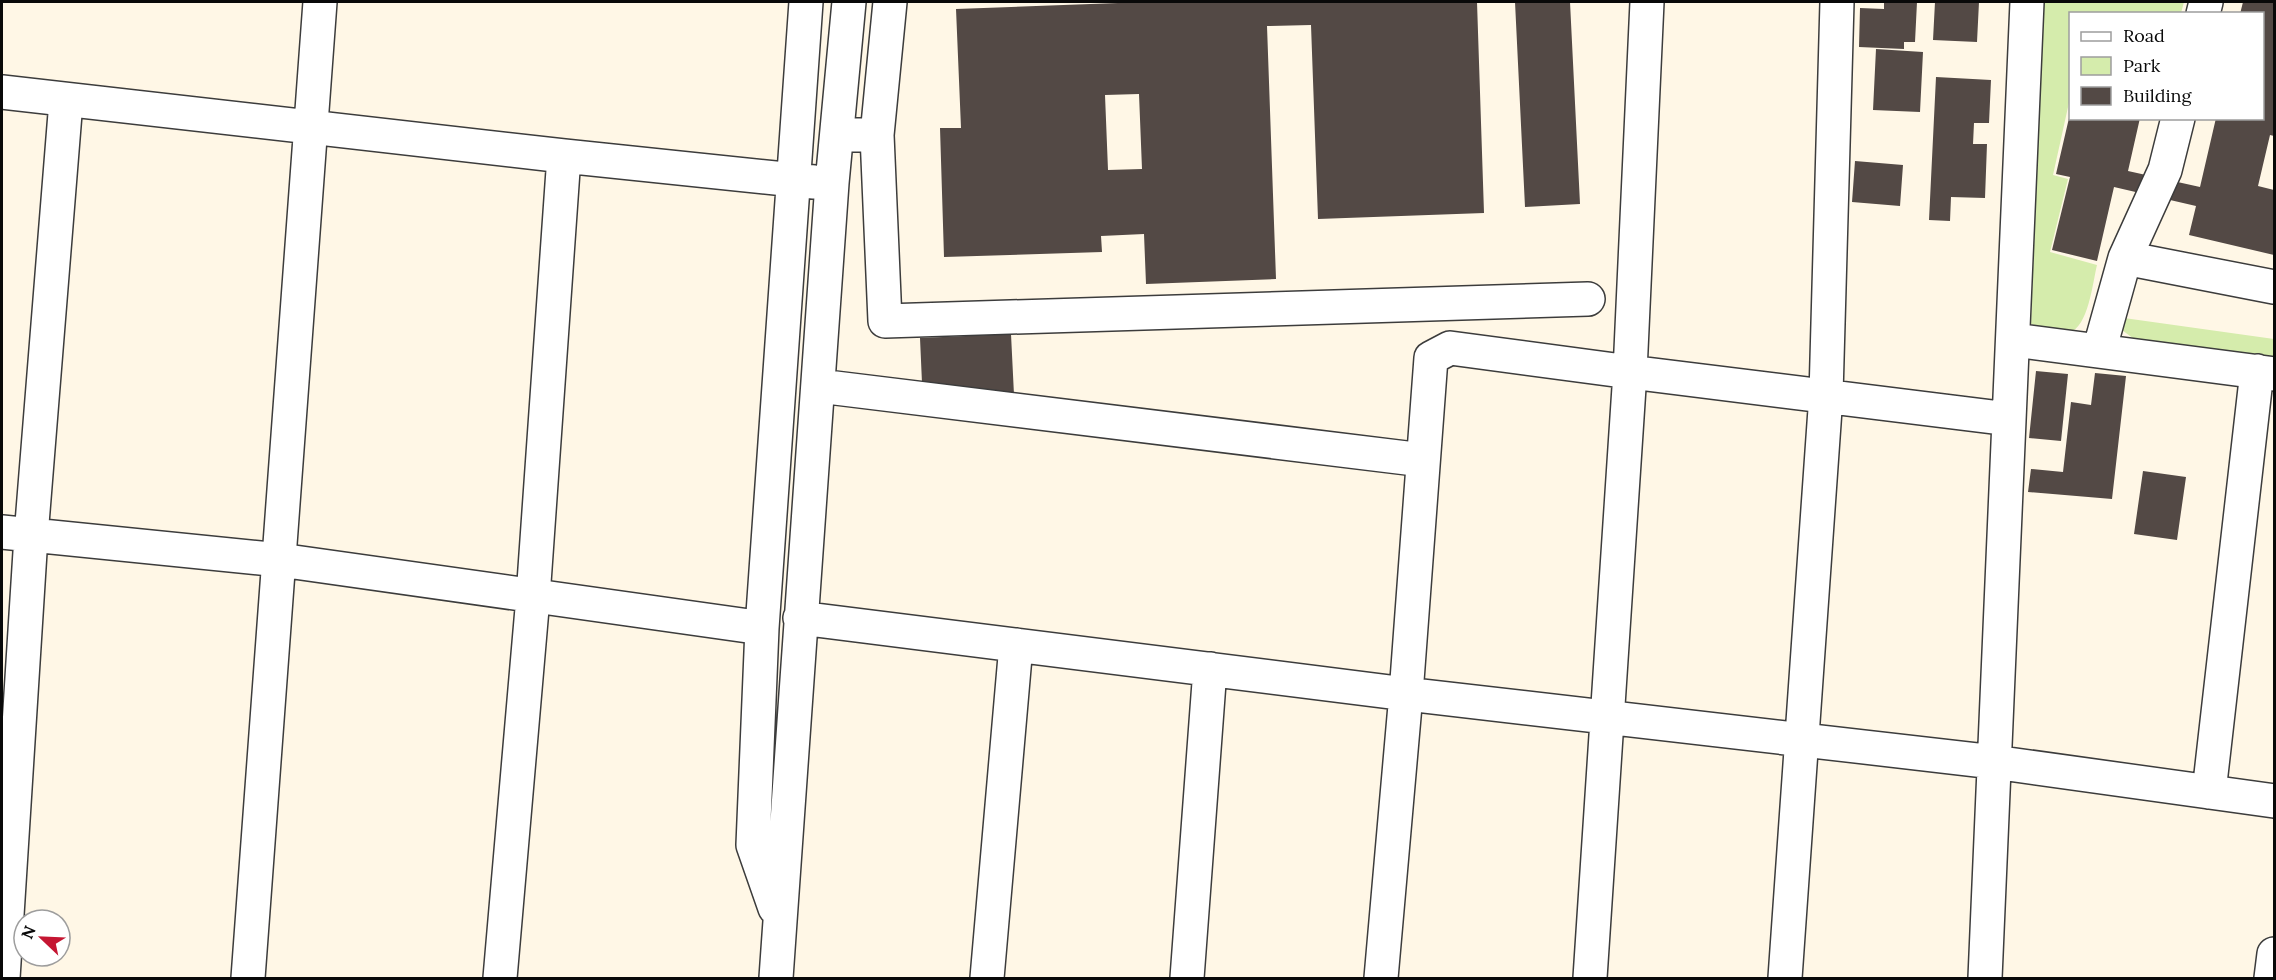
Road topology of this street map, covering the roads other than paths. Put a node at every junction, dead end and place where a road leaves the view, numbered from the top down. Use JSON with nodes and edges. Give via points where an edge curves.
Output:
{"nodes":[{"id":1,"x":320,"y":2,"type":"edge"},
{"id":2,"x":806,"y":2,"type":"edge"},
{"id":3,"x":849,"y":2,"type":"edge"},
{"id":4,"x":890,"y":2,"type":"edge"},
{"id":5,"x":1647,"y":2,"type":"edge"},
{"id":6,"x":1837,"y":2,"type":"edge"},
{"id":7,"x":2027,"y":2,"type":"edge"},
{"id":8,"x":2,"y":92,"type":"edge"},
{"id":9,"x":66,"y":101,"type":"junction"},
{"id":10,"x":2178,"y":120,"type":"edge"},
{"id":11,"x":312,"y":126,"type":"junction"},
{"id":12,"x":836,"y":134,"type":"junction"},
{"id":13,"x":877,"y":135,"type":"junction"},
{"id":14,"x":564,"y":156,"type":"junction"},
{"id":15,"x":793,"y":179,"type":"junction"},
{"id":16,"x":832,"y":183,"type":"junction"},
{"id":17,"x":2125,"y":258,"type":"junction"},
{"id":18,"x":2274,"y":287,"type":"edge"},
{"id":19,"x":1588,"y":299,"type":"dead end"},
{"id":20,"x":2014,"y":340,"type":"junction"},
{"id":21,"x":2099,"y":351,"type":"junction"},
{"id":22,"x":1630,"y":372,"type":"junction"},
{"id":23,"x":2266,"y":372,"type":"edge"},
{"id":24,"x":819,"y":386,"type":"junction"},
{"id":25,"x":1826,"y":395,"type":"junction"},
{"id":26,"x":2009,"y":419,"type":"junction"},
{"id":27,"x":1423,"y":460,"type":"junction"},
{"id":28,"x":16,"y":534,"type":"edge"},
{"id":29,"x":280,"y":560,"type":"junction"},
{"id":30,"x":533,"y":597,"type":"junction"},
{"id":31,"x":800,"y":618,"type":"junction"},
{"id":32,"x":762,"y":628,"type":"junction"},
{"id":33,"x":1016,"y":645,"type":"junction"},
{"id":34,"x":1210,"y":669,"type":"junction"},
{"id":35,"x":1406,"y":694,"type":"junction"},
{"id":36,"x":1608,"y":716,"type":"junction"},
{"id":37,"x":1802,"y":739,"type":"junction"},
{"id":38,"x":1994,"y":762,"type":"junction"},
{"id":39,"x":2209,"y":792,"type":"junction"},
{"id":40,"x":2274,"y":801,"type":"edge"},
{"id":41,"x":780,"y":921,"type":"junction"},
{"id":42,"x":2274,"y":954,"type":"edge"},
{"id":43,"x":3,"y":978,"type":"edge"},
{"id":44,"x":248,"y":978,"type":"edge"},
{"id":45,"x":500,"y":978,"type":"edge"},
{"id":46,"x":776,"y":978,"type":"edge"},
{"id":47,"x":987,"y":978,"type":"edge"},
{"id":48,"x":1187,"y":978,"type":"edge"},
{"id":49,"x":1381,"y":978,"type":"edge"},
{"id":50,"x":1590,"y":978,"type":"edge"},
{"id":51,"x":1785,"y":978,"type":"edge"},
{"id":52,"x":1984,"y":978,"type":"edge"},
{"id":53,"x":2271,"y":978,"type":"edge"}],
"edges":[{"from":1,"to":11,"type":"street"},
{"from":2,"to":15,"type":"street"},
{"from":3,"to":12,"type":"street"},
{"from":4,"to":13,"type":"street"},
{"from":5,"to":22,"type":"street"},
{"from":6,"to":25,"type":"street"},
{"from":7,"to":20,"type":"street"},
{"from":8,"to":9,"type":"street"},
{"from":9,"to":11,"type":"street"},
{"from":9,"to":28,"type":"street"},
{"from":10,"to":17,"type":"street","via":[[2165,170]]},
{"from":11,"to":14,"type":"street"},
{"from":11,"to":29,"type":"street"},
{"from":12,"to":13,"type":"street"},
{"from":12,"to":16,"type":"street"},
{"from":13,"to":19,"type":"street","via":[[885,321]]},
{"from":14,"to":15,"type":"street"},
{"from":14,"to":30,"type":"street"},
{"from":15,"to":16,"type":"street"},
{"from":15,"to":32,"type":"street"},
{"from":16,"to":24,"type":"street"},
{"from":17,"to":18,"type":"street"},
{"from":17,"to":21,"type":"street"},
{"from":20,"to":21,"type":"street"},
{"from":20,"to":26,"type":"street"},
{"from":21,"to":23,"type":"street"},
{"from":22,"to":25,"type":"street"},
{"from":22,"to":27,"type":"street","via":[[1450,348],[1431,358]]},
{"from":22,"to":36,"type":"street"},
{"from":23,"to":39,"type":"street"},
{"from":24,"to":27,"type":"street"},
{"from":24,"to":31,"type":"street"},
{"from":25,"to":26,"type":"street"},
{"from":25,"to":37,"type":"street"},
{"from":26,"to":38,"type":"street"},
{"from":27,"to":35,"type":"street"},
{"from":28,"to":29,"type":"street"},
{"from":28,"to":43,"type":"street"},
{"from":29,"to":30,"type":"street"},
{"from":29,"to":44,"type":"street"},
{"from":30,"to":32,"type":"street"},
{"from":30,"to":45,"type":"street"},
{"from":31,"to":33,"type":"street"},
{"from":31,"to":41,"type":"street"},
{"from":32,"to":41,"type":"street","via":[[753,845]]},
{"from":33,"to":34,"type":"street"},
{"from":33,"to":47,"type":"street"},
{"from":34,"to":35,"type":"street"},
{"from":34,"to":48,"type":"street"},
{"from":35,"to":36,"type":"street"},
{"from":35,"to":49,"type":"street"},
{"from":36,"to":37,"type":"street"},
{"from":36,"to":50,"type":"street"},
{"from":37,"to":38,"type":"street"},
{"from":37,"to":51,"type":"street"},
{"from":38,"to":39,"type":"street"},
{"from":38,"to":52,"type":"street"},
{"from":39,"to":40,"type":"street"},
{"from":41,"to":46,"type":"street"},
{"from":42,"to":53,"type":"street"}]}
